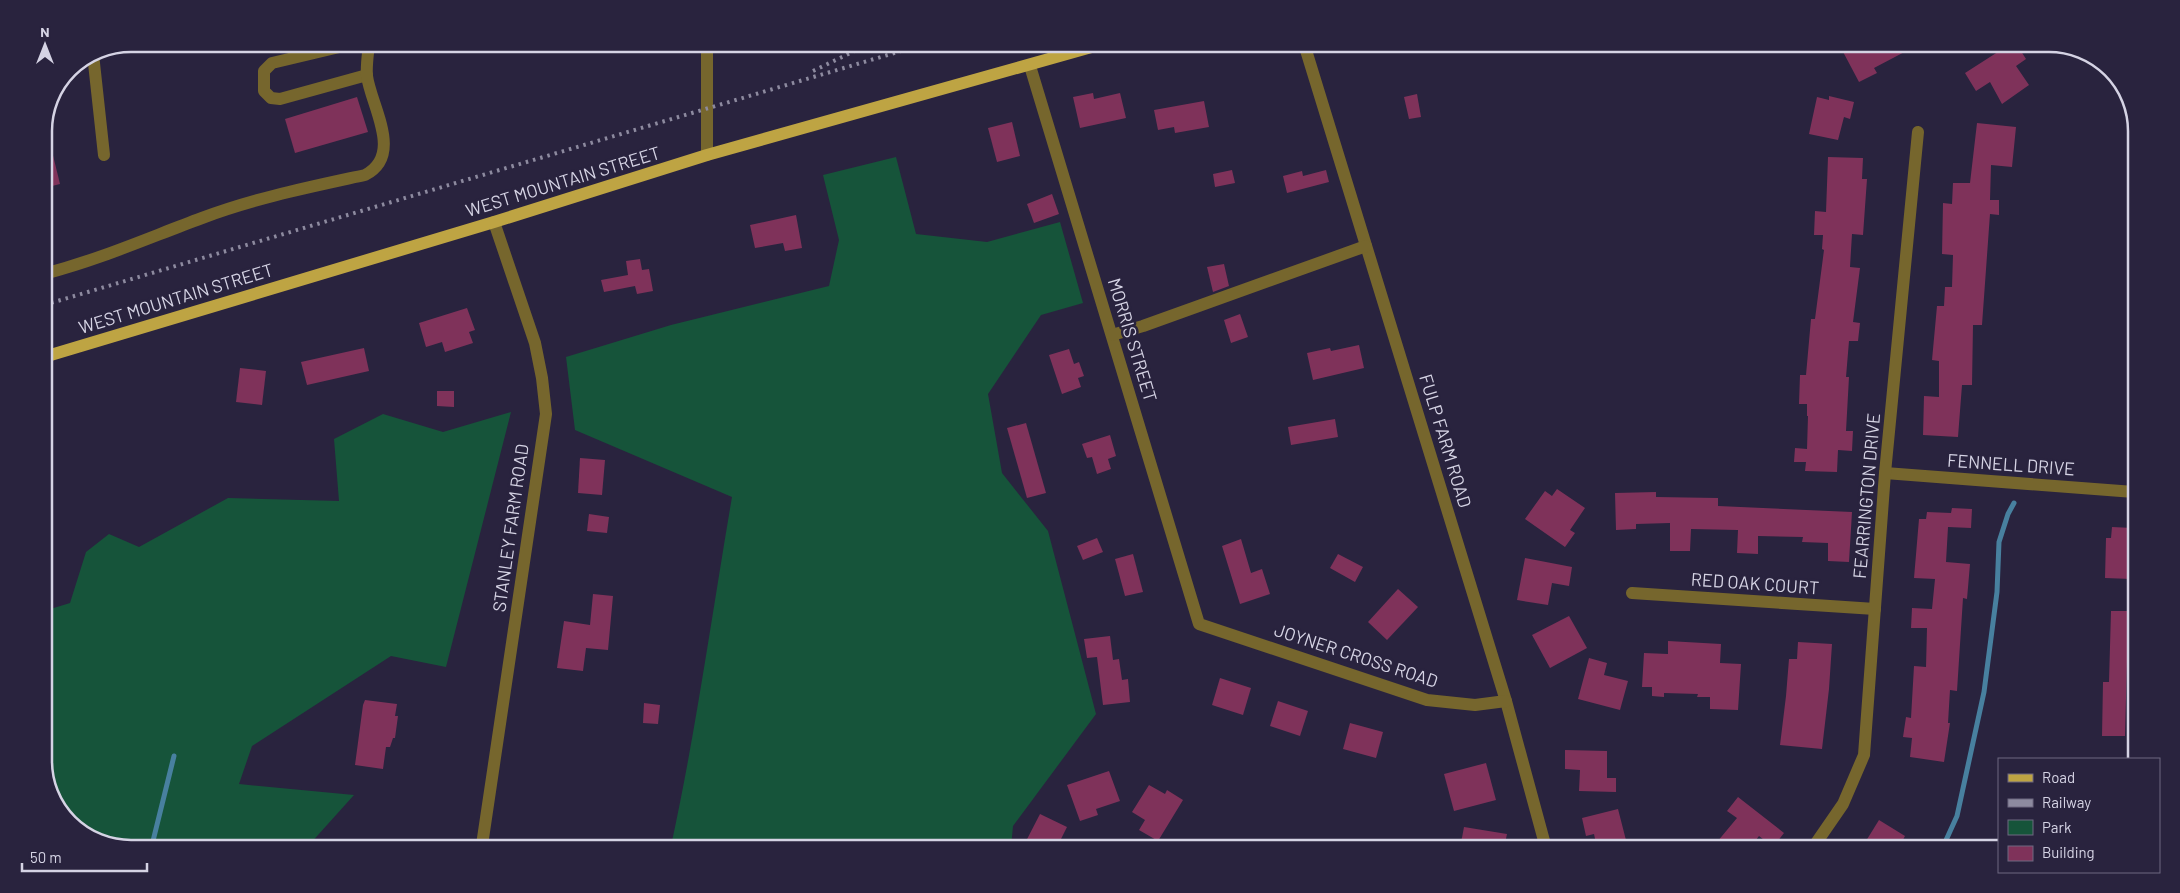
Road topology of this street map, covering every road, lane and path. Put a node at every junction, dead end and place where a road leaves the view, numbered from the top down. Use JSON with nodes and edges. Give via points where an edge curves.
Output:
{"nodes":[{"id":1,"x":318,"y":52,"type":"edge"},
{"id":2,"x":368,"y":52,"type":"edge"},
{"id":3,"x":708,"y":52,"type":"edge"},
{"id":4,"x":1076,"y":52,"type":"edge"},
{"id":5,"x":1307,"y":52,"type":"edge"},
{"id":6,"x":94,"y":62,"type":"edge"},
{"id":7,"x":1030,"y":66,"type":"junction"},
{"id":8,"x":367,"y":75,"type":"junction"},
{"id":9,"x":1918,"y":132,"type":"dead end"},
{"id":10,"x":104,"y":155,"type":"dead end"},
{"id":11,"x":707,"y":155,"type":"junction"},
{"id":12,"x":494,"y":222,"type":"junction"},
{"id":13,"x":1366,"y":246,"type":"junction"},
{"id":14,"x":52,"y":272,"type":"edge"},
{"id":15,"x":1112,"y":335,"type":"junction"},
{"id":16,"x":52,"y":354,"type":"edge"},
{"id":17,"x":1886,"y":473,"type":"junction"},
{"id":18,"x":2128,"y":492,"type":"edge"},
{"id":19,"x":1632,"y":594,"type":"dead end"},
{"id":20,"x":1875,"y":609,"type":"junction"},
{"id":21,"x":1200,"y":624,"type":"joint"},
{"id":22,"x":1506,"y":701,"type":"junction"},
{"id":23,"x":483,"y":840,"type":"edge"},
{"id":24,"x":1544,"y":840,"type":"edge"},
{"id":25,"x":1818,"y":840,"type":"edge"}],
"edges":[{"from":1,"to":8,"type":"street","via":[[272,63],[264,71],[264,91],[271,98],[280,99]]},
{"from":2,"to":8,"type":"street"},
{"from":3,"to":11,"type":"street"},
{"from":4,"to":7,"type":"main road","name":"WEST MOUNTAIN STREET"},
{"from":5,"to":13,"type":"street","name":"FULP FARM ROAD"},
{"from":6,"to":10,"type":"street"},
{"from":7,"to":11,"type":"main road","name":"WEST MOUNTAIN STREET"},
{"from":7,"to":15,"type":"street","name":"MORRIS STREET"},
{"from":8,"to":14,"type":"street","via":[[384,141],[383,155],[375,170],[203,218],[87,263]]},
{"from":9,"to":17,"type":"street","name":"FEARRINGTON DRIVE"},
{"from":11,"to":12,"type":"main road","name":"WEST MOUNTAIN STREET"},
{"from":12,"to":16,"type":"main road","name":"WEST MOUNTAIN STREET"},
{"from":12,"to":23,"type":"street","name":"STANLEY FARM ROAD","via":[[535,343],[546,414]]},
{"from":13,"to":15,"type":"street"},
{"from":13,"to":22,"type":"street","name":"FULP FARM ROAD"},
{"from":15,"to":21,"type":"street","name":"MORRIS STREET"},
{"from":17,"to":18,"type":"street","name":"FENNELL DRIVE"},
{"from":17,"to":20,"type":"street","name":"FEARRINGTON DRIVE"},
{"from":19,"to":20,"type":"street","name":"RED OAK COURT"},
{"from":20,"to":25,"type":"street","name":"FEARRINGTON DRIVE","via":[[1864,755],[1843,804]]},
{"from":21,"to":22,"type":"street","name":"JOYNER CROSS ROAD","via":[[1427,700],[1475,705]]},
{"from":22,"to":24,"type":"street","name":"FULP FARM ROAD"}]}
